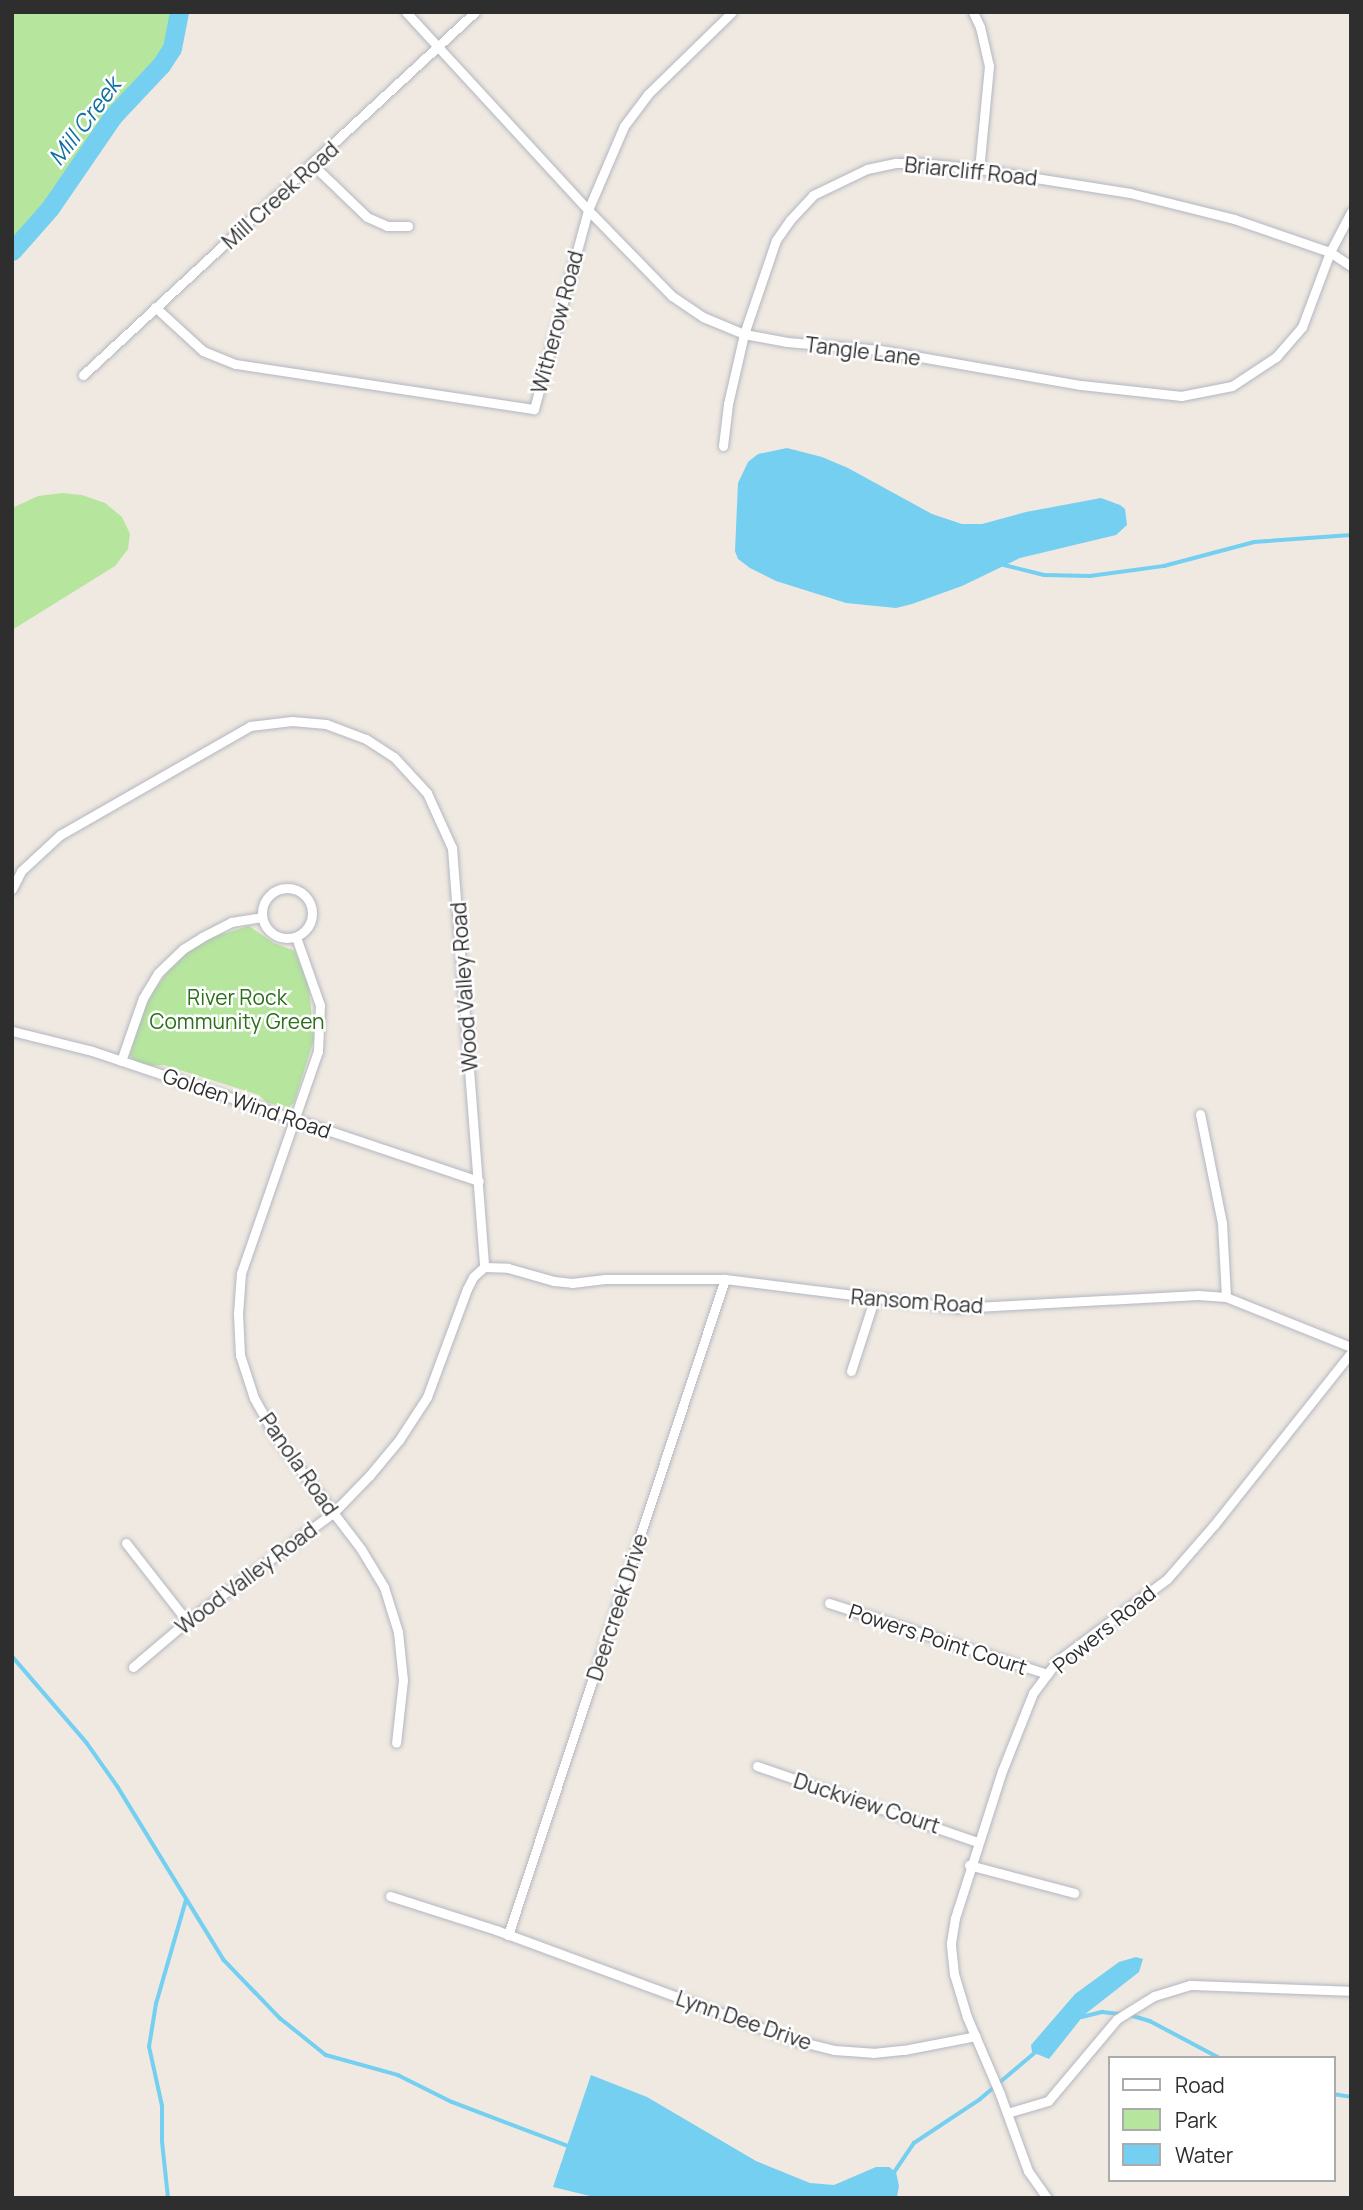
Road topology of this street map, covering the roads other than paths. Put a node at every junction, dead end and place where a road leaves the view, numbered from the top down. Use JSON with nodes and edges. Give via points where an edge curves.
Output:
{"nodes":[{"id":1,"x":406,"y":12,"type":"edge"},
{"id":2,"x":475,"y":12,"type":"edge"},
{"id":3,"x":732,"y":12,"type":"edge"},
{"id":4,"x":974,"y":12,"type":"edge"},
{"id":5,"x":437,"y":48,"type":"junction"},
{"id":6,"x":313,"y":165,"type":"junction"},
{"id":7,"x":979,"y":169,"type":"junction"},
{"id":8,"x":588,"y":210,"type":"junction"},
{"id":9,"x":1351,"y":212,"type":"edge"},
{"id":10,"x":408,"y":226,"type":"dead end"},
{"id":11,"x":1330,"y":252,"type":"junction"},
{"id":12,"x":1351,"y":266,"type":"edge"},
{"id":13,"x":155,"y":307,"type":"junction"},
{"id":14,"x":744,"y":334,"type":"junction"},
{"id":15,"x":83,"y":375,"type":"dead end"},
{"id":16,"x":723,"y":446,"type":"dead end"},
{"id":17,"x":12,"y":889,"type":"edge"},
{"id":18,"x":262,"y":918,"type":"junction"},
{"id":19,"x":296,"y":937,"type":"junction"},
{"id":20,"x":12,"y":1031,"type":"edge"},
{"id":21,"x":121,"y":1061,"type":"junction"},
{"id":22,"x":1200,"y":1114,"type":"dead end"},
{"id":23,"x":296,"y":1119,"type":"junction"},
{"id":24,"x":479,"y":1181,"type":"junction"},
{"id":25,"x":481,"y":1270,"type":"junction"},
{"id":26,"x":725,"y":1279,"type":"junction"},
{"id":27,"x":1226,"y":1297,"type":"junction"},
{"id":28,"x":874,"y":1300,"type":"junction"},
{"id":29,"x":1351,"y":1347,"type":"edge"},
{"id":30,"x":1351,"y":1353,"type":"edge"},
{"id":31,"x":851,"y":1371,"type":"dead end"},
{"id":32,"x":333,"y":1513,"type":"junction"},
{"id":33,"x":126,"y":1543,"type":"dead end"},
{"id":34,"x":829,"y":1603,"type":"dead end"},
{"id":35,"x":187,"y":1621,"type":"junction"},
{"id":36,"x":133,"y":1667,"type":"dead end"},
{"id":37,"x":1047,"y":1674,"type":"junction"},
{"id":38,"x":396,"y":1743,"type":"dead end"},
{"id":39,"x":757,"y":1766,"type":"dead end"},
{"id":40,"x":978,"y":1842,"type":"junction"},
{"id":41,"x":969,"y":1865,"type":"junction"},
{"id":42,"x":1074,"y":1893,"type":"dead end"},
{"id":43,"x":390,"y":1896,"type":"dead end"},
{"id":44,"x":508,"y":1935,"type":"junction"},
{"id":45,"x":1351,"y":1991,"type":"edge"},
{"id":46,"x":976,"y":2036,"type":"junction"},
{"id":47,"x":1007,"y":2113,"type":"junction"},
{"id":48,"x":1047,"y":2198,"type":"edge"}],
"edges":[{"from":1,"to":5,"type":"street","name":"Tangle Lane"},
{"from":2,"to":5,"type":"street","name":"Mill Creek Road"},
{"from":3,"to":8,"type":"street","name":"Witherow Road","via":[[648,94],[624,126]]},
{"from":4,"to":7,"type":"street","via":[[989,66]]},
{"from":5,"to":6,"type":"street","name":"Mill Creek Road"},
{"from":5,"to":8,"type":"street","name":"Tangle Lane"},
{"from":6,"to":10,"type":"street","via":[[368,217],[387,226]]},
{"from":6,"to":13,"type":"street","name":"Mill Creek Road"},
{"from":7,"to":11,"type":"street","name":"Briarcliff Road","via":[[1130,193],[1234,219]]},
{"from":7,"to":14,"type":"street","name":"Briarcliff Road","via":[[921,163],[881,165],[813,195],[776,240]]},
{"from":8,"to":13,"type":"street","name":"Witherow Road","via":[[534,409],[236,364],[203,351]]},
{"from":8,"to":14,"type":"street","name":"Tangle Lane","via":[[672,296],[704,317]]},
{"from":9,"to":11,"type":"street","name":"Tangle Lane"},
{"from":11,"to":12,"type":"street","name":"Briarcliff Road"},
{"from":11,"to":14,"type":"street","name":"Tangle Lane","via":[[1301,327],[1276,357],[1232,386],[1181,396]]},
{"from":13,"to":15,"type":"street","name":"Mill Creek Road"},
{"from":14,"to":16,"type":"street","name":"Briarcliff Road"},
{"from":17,"to":24,"type":"street","name":"Wood Valley Road","via":[[22,871],[60,835],[250,726],[292,721],[345,730],[366,739],[414,776],[452,848]]},
{"from":18,"to":19,"type":"street","via":[[275,935]]},
{"from":18,"to":19,"type":"street","via":[[272,892],[283,888],[300,891],[308,899],[312,915],[309,926]]},
{"from":18,"to":21,"type":"street","via":[[231,922],[202,937],[158,973],[143,998]]},
{"from":19,"to":23,"type":"street","name":"Panola Road","via":[[320,1005],[321,1028]]},
{"from":20,"to":21,"type":"street","name":"Golden Wind Road"},
{"from":21,"to":23,"type":"street","name":"Golden Wind Road"},
{"from":22,"to":27,"type":"street","via":[[1222,1223]]},
{"from":23,"to":24,"type":"street","name":"Golden Wind Road"},
{"from":23,"to":32,"type":"street","name":"Panola Road","via":[[241,1273],[240,1355],[254,1398],[277,1439]]},
{"from":24,"to":25,"type":"street","name":"Wood Valley Road"},
{"from":25,"to":26,"type":"street","name":"Ransom Road","via":[[508,1268],[572,1283]]},
{"from":25,"to":32,"type":"street","name":"Wood Valley Road","via":[[467,1289],[435,1380],[413,1420],[377,1468]]},
{"from":26,"to":28,"type":"street","name":"Ransom Road"},
{"from":26,"to":44,"type":"street","name":"Deercreek Drive"},
{"from":27,"to":28,"type":"street","name":"Ransom Road","via":[[957,1308]]},
{"from":27,"to":29,"type":"street","name":"Ransom Road"},
{"from":28,"to":31,"type":"street"},
{"from":30,"to":37,"type":"street","name":"Powers Road","via":[[1167,1578],[1057,1661]]},
{"from":32,"to":35,"type":"street","name":"Wood Valley Road"},
{"from":32,"to":38,"type":"street","name":"Panola Road","via":[[384,1587],[398,1632],[403,1680]]},
{"from":33,"to":35,"type":"street"},
{"from":34,"to":37,"type":"street","name":"Powers Point Court"},
{"from":35,"to":36,"type":"street","name":"Wood Valley Road"},
{"from":37,"to":40,"type":"street","name":"Powers Road","via":[[1033,1693],[1017,1731]]},
{"from":39,"to":40,"type":"street","name":"Duckview Court"},
{"from":40,"to":41,"type":"street","name":"Powers Road"},
{"from":41,"to":42,"type":"street"},
{"from":41,"to":46,"type":"street","name":"Powers Road","via":[[951,1942],[961,2000]]},
{"from":43,"to":44,"type":"street","name":"Lynn Dee Drive"},
{"from":44,"to":46,"type":"street","name":"Lynn Dee Drive","via":[[794,2040],[834,2050],[873,2053]]},
{"from":45,"to":47,"type":"street","via":[[1190,1985],[1154,1996],[1117,2019],[1048,2101]]},
{"from":46,"to":47,"type":"street"},
{"from":47,"to":48,"type":"street","via":[[1028,2171]]}]}
